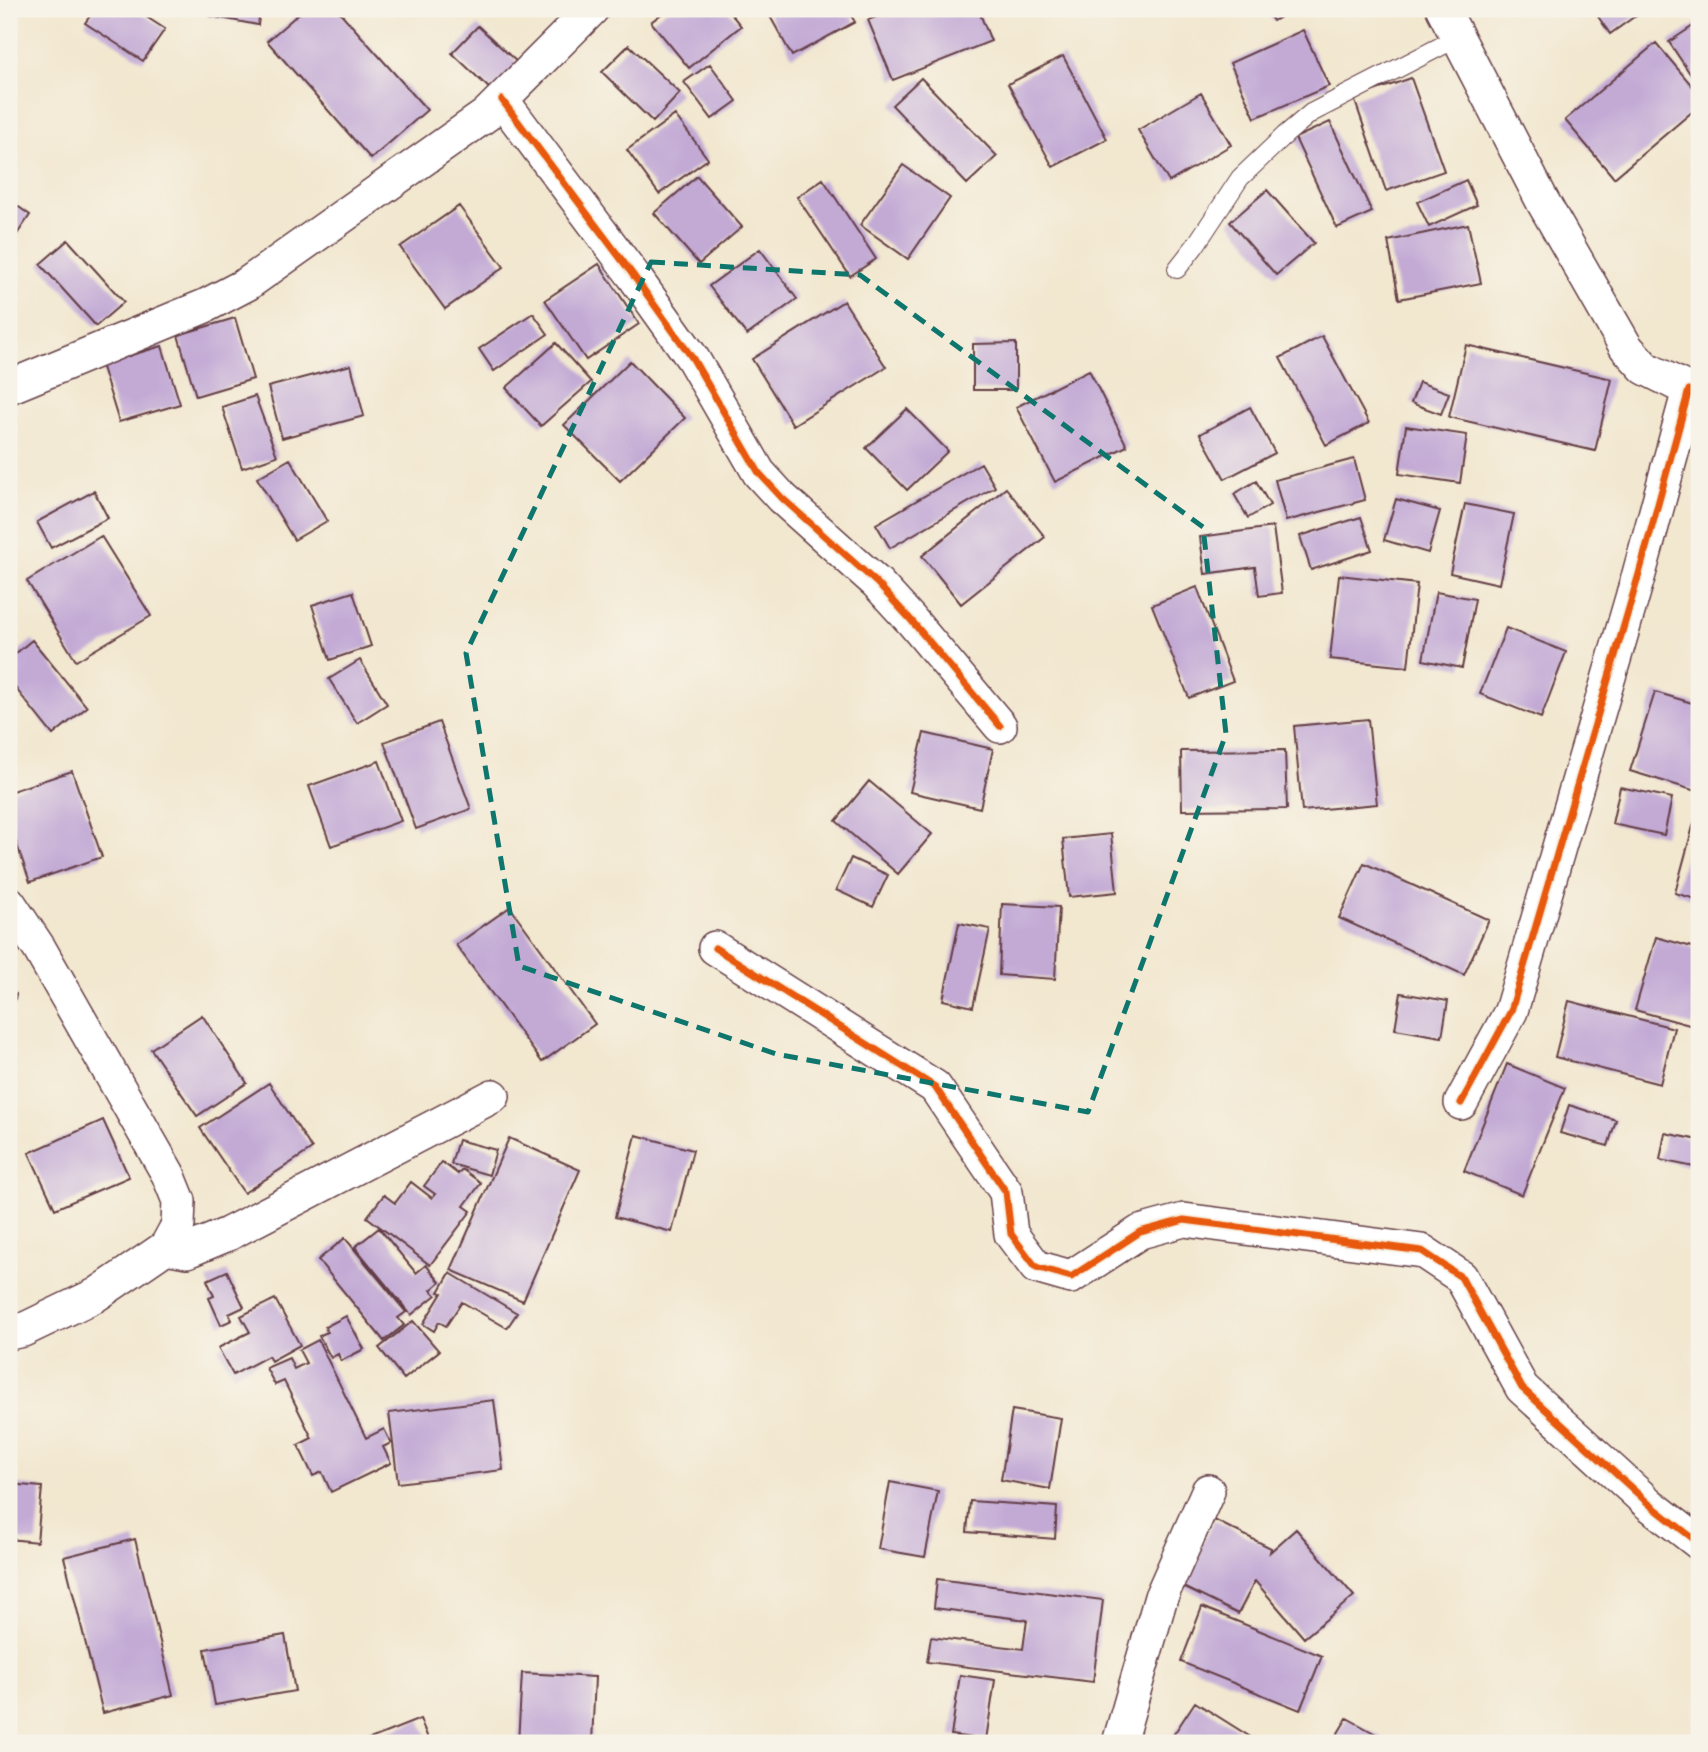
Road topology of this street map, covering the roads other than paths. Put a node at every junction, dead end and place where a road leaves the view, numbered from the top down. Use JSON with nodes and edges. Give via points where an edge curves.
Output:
{"nodes":[{"id":1,"x":592,"y":9,"type":"edge"},
{"id":2,"x":1443,"y":9,"type":"edge"},
{"id":3,"x":1457,"y":38,"type":"junction"},
{"id":4,"x":502,"y":100,"type":"junction"},
{"id":5,"x":1177,"y":268,"type":"dead end"},
{"id":6,"x":9,"y":387,"type":"edge"},
{"id":7,"x":1694,"y":391,"type":"edge"},
{"id":8,"x":1000,"y":726,"type":"dead end"},
{"id":9,"x":9,"y":902,"type":"edge"},
{"id":10,"x":715,"y":948,"type":"dead end"},
{"id":11,"x":493,"y":1096,"type":"dead end"},
{"id":12,"x":1461,"y":1103,"type":"dead end"},
{"id":13,"x":166,"y":1247,"type":"junction"},
{"id":14,"x":9,"y":1333,"type":"edge"},
{"id":15,"x":1208,"y":1491,"type":"dead end"},
{"id":16,"x":1699,"y":1543,"type":"edge"},
{"id":17,"x":1119,"y":1743,"type":"edge"}],
"edges":[{"from":1,"to":4,"type":"street"},
{"from":2,"to":3,"type":"street"},
{"from":3,"to":5,"type":"lane","via":[[1311,113],[1240,178]]},
{"from":3,"to":7,"type":"street","via":[[1626,348],[1645,368]]},
{"from":4,"to":6,"type":"street","via":[[247,284],[205,306]]},
{"from":4,"to":8,"type":"street","via":[[693,359],[759,473],[877,583]]},
{"from":7,"to":12,"type":"street","via":[[1511,1011]]},
{"from":9,"to":13,"type":"street","via":[[169,1174],[179,1201],[178,1225]]},
{"from":10,"to":16,"type":"street","via":[[935,1087],[1006,1192],[1011,1234],[1037,1267],[1071,1277],[1140,1232],[1184,1220],[1422,1251],[1461,1277],[1522,1388],[1648,1504]]},
{"from":11,"to":13,"type":"street","via":[[228,1234],[187,1251]]},
{"from":13,"to":14,"type":"street","via":[[96,1295]]},
{"from":15,"to":17,"type":"street","via":[[1161,1597]]}]}
